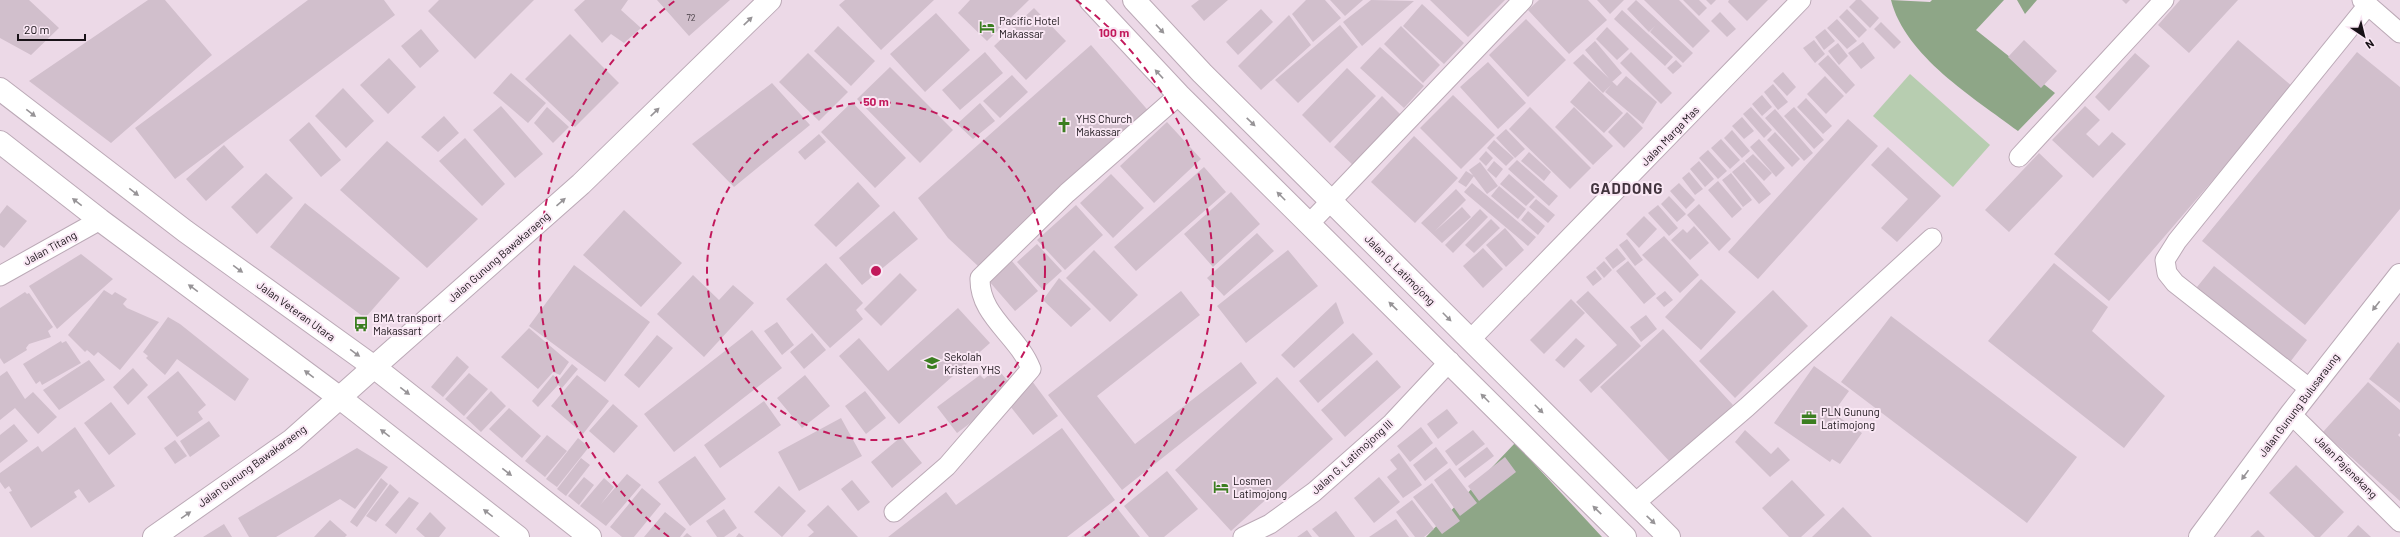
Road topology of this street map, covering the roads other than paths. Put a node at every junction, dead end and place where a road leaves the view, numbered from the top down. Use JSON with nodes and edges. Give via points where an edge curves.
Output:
{"nodes":[{"id":1,"x":770,"y":0,"type":"edge"},
{"id":2,"x":1090,"y":0,"type":"edge"},
{"id":3,"x":1134,"y":0,"type":"edge"},
{"id":4,"x":1522,"y":0,"type":"edge"},
{"id":5,"x":1801,"y":0,"type":"edge"},
{"id":6,"x":2164,"y":0,"type":"edge"},
{"id":7,"x":2365,"y":3,"type":"edge"},
{"id":8,"x":2400,"y":33,"type":"edge"},
{"id":9,"x":0,"y":89,"type":"edge"},
{"id":10,"x":1179,"y":95,"type":"junction"},
{"id":11,"x":0,"y":142,"type":"edge"},
{"id":12,"x":2019,"y":157,"type":"dead end"},
{"id":13,"x":1330,"y":200,"type":"junction"},
{"id":14,"x":100,"y":220,"type":"junction"},
{"id":15,"x":1309,"y":224,"type":"junction"},
{"id":16,"x":1932,"y":238,"type":"dead end"},
{"id":17,"x":2400,"y":275,"type":"edge"},
{"id":18,"x":0,"y":276,"type":"edge"},
{"id":19,"x":1470,"y":340,"type":"junction"},
{"id":20,"x":1450,"y":361,"type":"junction"},
{"id":21,"x":374,"y":367,"type":"junction"},
{"id":22,"x":2310,"y":388,"type":"junction"},
{"id":23,"x":340,"y":398,"type":"junction"},
{"id":24,"x":2291,"y":414,"type":"junction"},
{"id":25,"x":1634,"y":504,"type":"junction"},
{"id":26,"x":894,"y":512,"type":"dead end"},
{"id":27,"x":2400,"y":522,"type":"edge"},
{"id":28,"x":154,"y":537,"type":"edge"},
{"id":29,"x":518,"y":537,"type":"edge"},
{"id":30,"x":590,"y":537,"type":"edge"},
{"id":31,"x":1243,"y":537,"type":"edge"},
{"id":32,"x":1625,"y":537,"type":"edge"},
{"id":33,"x":1669,"y":537,"type":"edge"},
{"id":34,"x":2200,"y":537,"type":"edge"}],
"edges":[{"from":21,"to":1,"type":"main road","name":"Jalan Gunung Bawakaraeng","one_way":true,"via":[[581,184]]},
{"from":10,"to":2,"type":"main road","one_way":true},
{"from":3,"to":13,"type":"main road","name":"Jalan G. Latimojong","one_way":true,"via":[[1202,73]]},
{"from":4,"to":13,"type":"street"},
{"from":5,"to":19,"type":"street","name":"Jalan Marga Mas"},
{"from":6,"to":12,"type":"street"},
{"from":7,"to":8,"type":"street"},
{"from":7,"to":22,"type":"street","via":[[2177,241],[2165,260],[2167,273],[2175,283]]},
{"from":9,"to":21,"type":"main road","name":"Jalan Veteran Utara","one_way":true,"via":[[185,231]]},
{"from":15,"to":10,"type":"main road","one_way":true},
{"from":10,"to":26,"type":"street","via":[[1067,193],[980,278],[982,298],[1031,368],[948,466]]},
{"from":14,"to":11,"type":"main road","one_way":true},
{"from":13,"to":15,"type":"street"},
{"from":13,"to":19,"type":"main road","name":"Jalan G. Latimojong","one_way":true},
{"from":14,"to":18,"type":"street","name":"Jalan Titang"},
{"from":23,"to":14,"type":"main road","one_way":true},
{"from":20,"to":15,"type":"main road","one_way":true},
{"from":16,"to":25,"type":"street","via":[[1753,402]]},
{"from":17,"to":22,"type":"main road","name":"Jalan Gunung Bulusaraung","one_way":true},
{"from":19,"to":20,"type":"main road"},
{"from":19,"to":25,"type":"main road","name":"Jalan G. Latimojong","one_way":true},
{"from":20,"to":31,"type":"street","name":"Jalan G. Latimojong III","via":[[1392,423],[1314,492],[1270,524]]},
{"from":32,"to":20,"type":"main road","one_way":true},
{"from":21,"to":23,"type":"main road","name":"Jalan Gunung Bawakaraeng"},
{"from":21,"to":30,"type":"main road","name":"Jalan Veteran Utara","one_way":true},
{"from":22,"to":24,"type":"main road","name":"Jalan Gunung Bulusaraung"},
{"from":28,"to":23,"type":"main road","name":"Jalan Gunung Bawakaraeng","one_way":true,"via":[[292,440]]},
{"from":29,"to":23,"type":"main road","one_way":true},
{"from":24,"to":27,"type":"street","name":"Jalan Pajenekang"},
{"from":24,"to":34,"type":"main road","name":"Jalan Gunung Bulusaraung","one_way":true},
{"from":25,"to":33,"type":"main road","name":"Jalan G. Latimojong","one_way":true}]}
